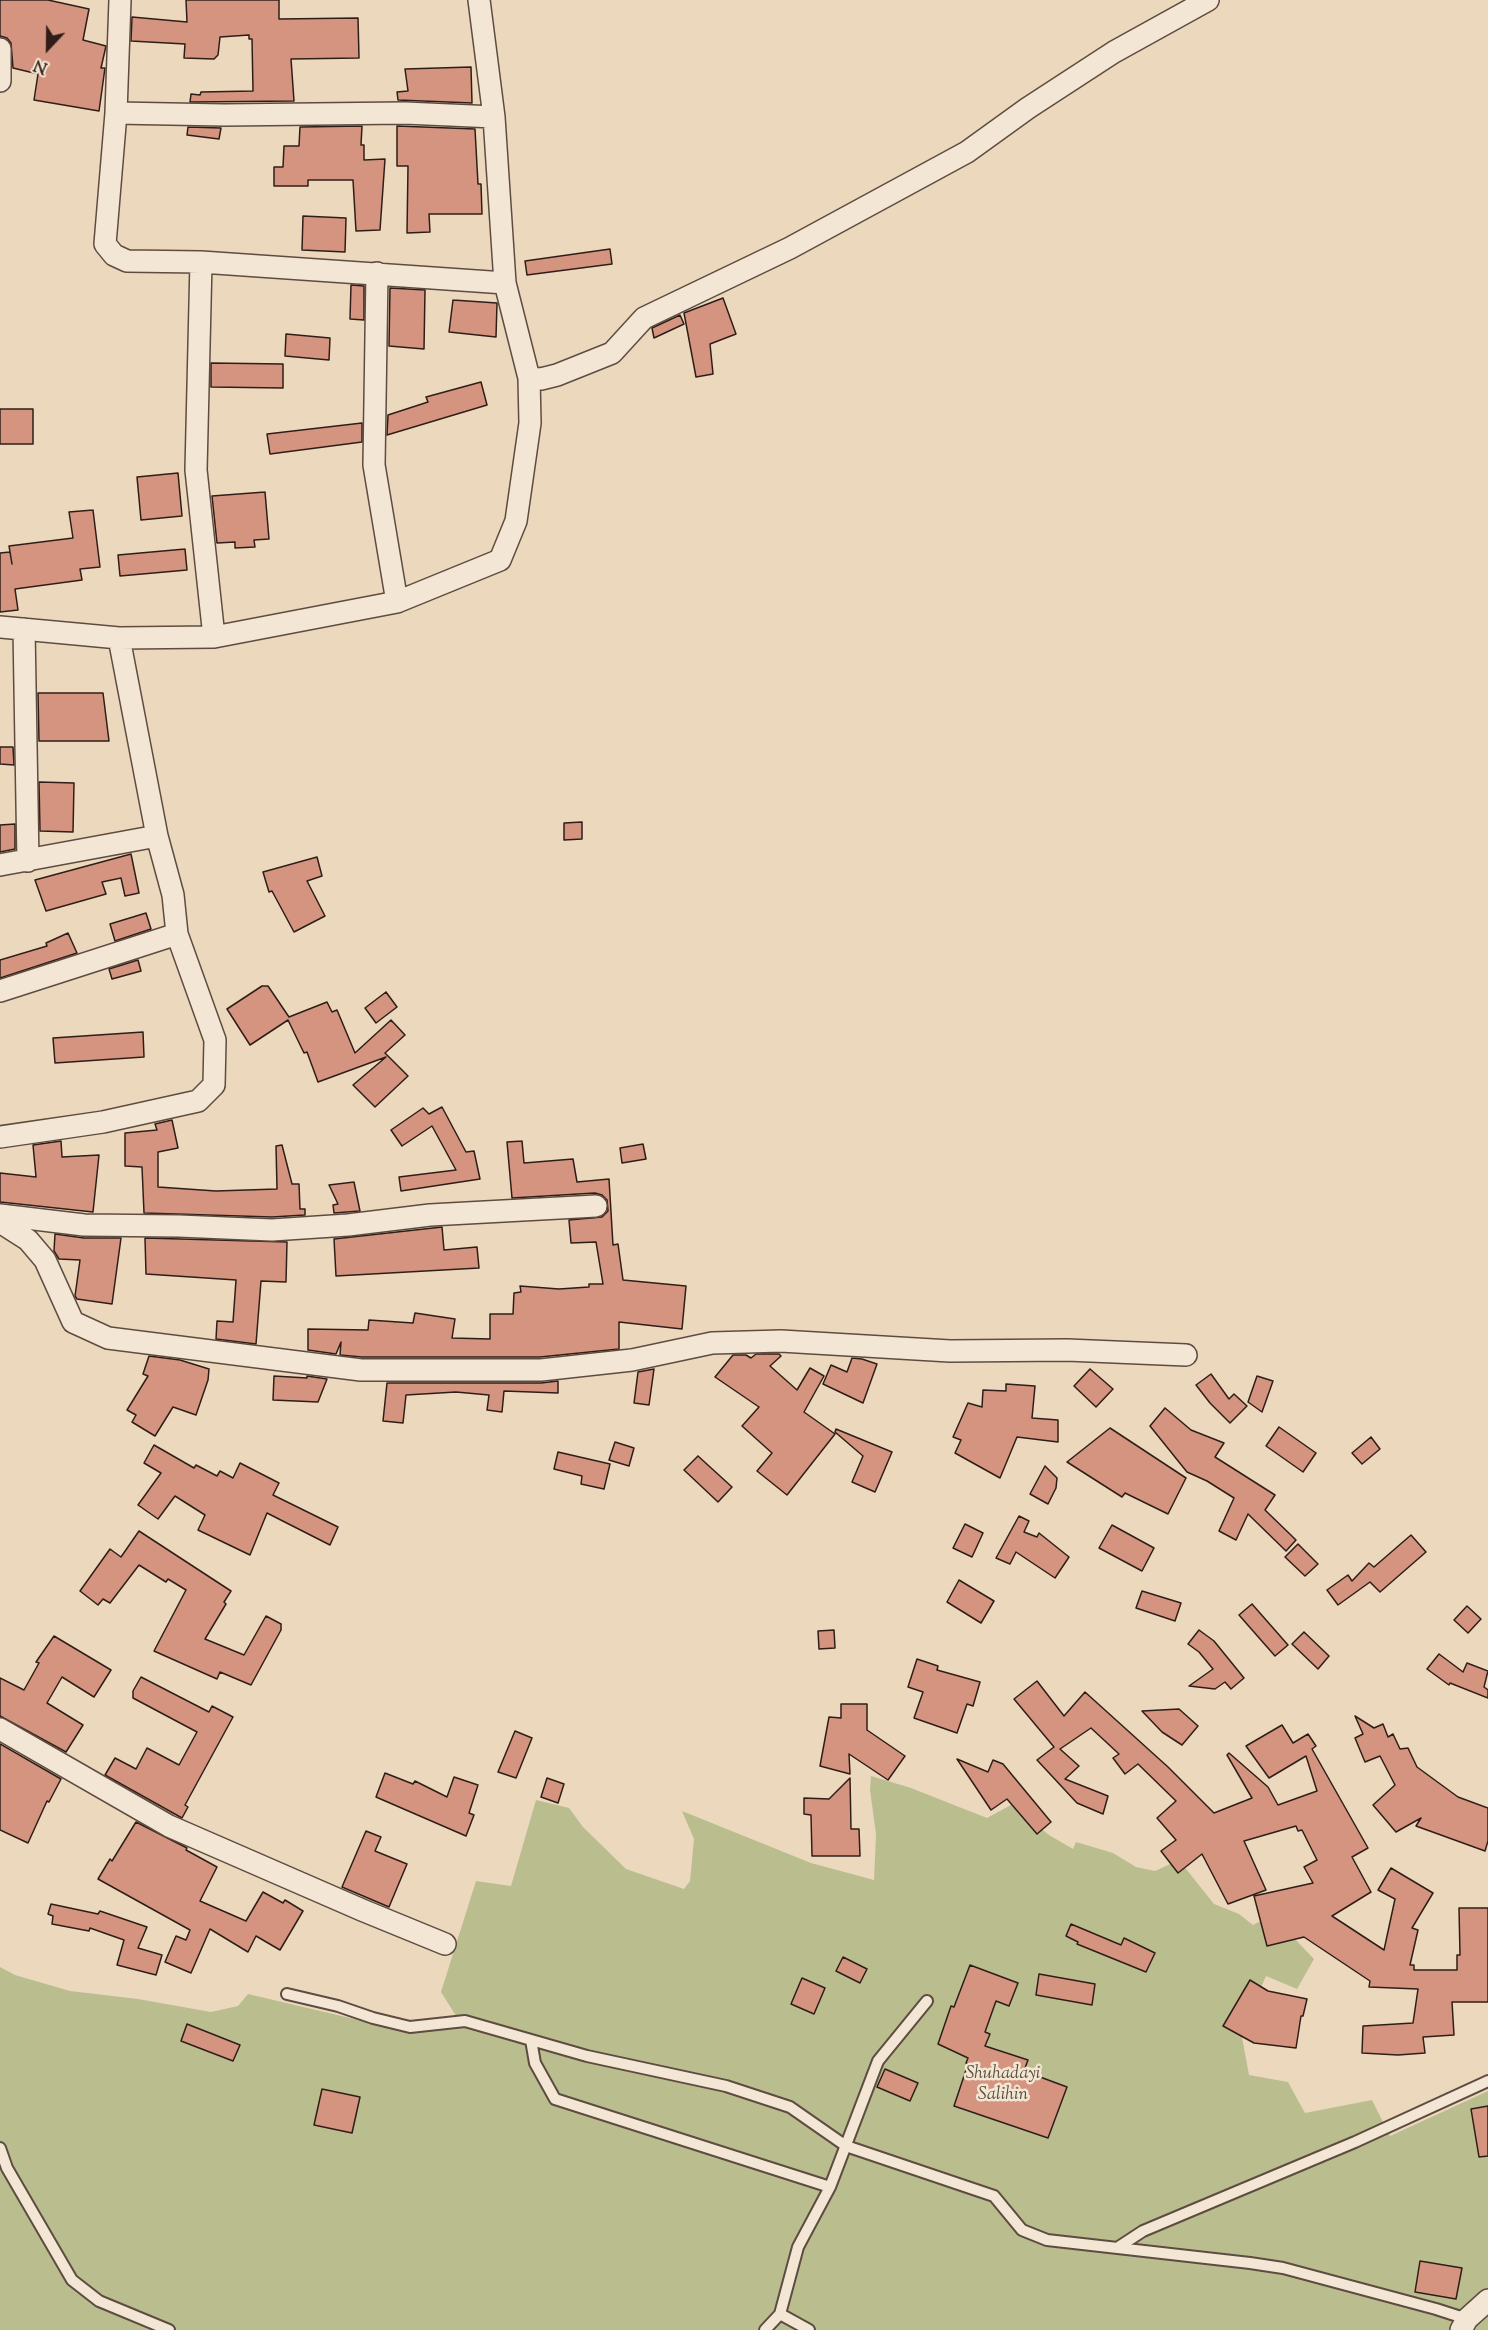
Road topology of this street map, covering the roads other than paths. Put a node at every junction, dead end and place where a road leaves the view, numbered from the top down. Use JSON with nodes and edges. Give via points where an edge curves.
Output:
{"nodes":[{"id":1,"x":120,"y":0,"type":"edge"},
{"id":2,"x":479,"y":0,"type":"edge"},
{"id":3,"x":1208,"y":0,"type":"edge"},
{"id":4,"x":0,"y":49,"type":"edge"},
{"id":5,"x":0,"y":81,"type":"edge"},
{"id":6,"x":116,"y":113,"type":"junction"},
{"id":7,"x":494,"y":117,"type":"junction"},
{"id":8,"x":201,"y":262,"type":"junction"},
{"id":9,"x":377,"y":273,"type":"junction"},
{"id":10,"x":505,"y":283,"type":"junction"},
{"id":11,"x":529,"y":378,"type":"junction"},
{"id":12,"x":397,"y":602,"type":"junction"},
{"id":13,"x":0,"y":627,"type":"edge"},
{"id":14,"x":24,"y":629,"type":"junction"},
{"id":15,"x":214,"y":637,"type":"junction"},
{"id":16,"x":119,"y":638,"type":"junction"},
{"id":17,"x":157,"y":836,"type":"junction"},
{"id":18,"x":28,"y":861,"type":"junction"},
{"id":19,"x":0,"y":865,"type":"edge"},
{"id":20,"x":177,"y":934,"type":"junction"},
{"id":21,"x":0,"y":991,"type":"edge"},
{"id":22,"x":0,"y":1137,"type":"edge"},
{"id":23,"x":596,"y":1206,"type":"dead end"},
{"id":24,"x":0,"y":1215,"type":"edge"},
{"id":25,"x":0,"y":1221,"type":"edge"},
{"id":26,"x":1186,"y":1355,"type":"dead end"},
{"id":27,"x":0,"y":1729,"type":"edge"},
{"id":28,"x":445,"y":1944,"type":"dead end"},
{"id":29,"x":287,"y":1994,"type":"dead end"},
{"id":30,"x":927,"y":2001,"type":"dead end"},
{"id":31,"x":531,"y":2040,"type":"junction"},
{"id":32,"x":1488,"y":2081,"type":"edge"},
{"id":33,"x":846,"y":2145,"type":"junction"},
{"id":34,"x":0,"y":2148,"type":"edge"},
{"id":35,"x":830,"y":2187,"type":"junction"},
{"id":36,"x":1118,"y":2248,"type":"junction"},
{"id":37,"x":1488,"y":2300,"type":"edge"},
{"id":38,"x":780,"y":2314,"type":"junction"},
{"id":39,"x":1464,"y":2324,"type":"edge"},
{"id":40,"x":169,"y":2330,"type":"edge"},
{"id":41,"x":765,"y":2330,"type":"edge"},
{"id":42,"x":809,"y":2330,"type":"edge"}],
"edges":[{"from":1,"to":6,"type":"street"},
{"from":2,"to":7,"type":"street"},
{"from":3,"to":11,"type":"street","via":[[1114,52],[967,152],[790,248],[644,318],[612,353],[557,375]]},
{"from":4,"to":5,"type":"street"},
{"from":6,"to":7,"type":"street","via":[[224,116],[405,112]]},
{"from":6,"to":8,"type":"street","via":[[105,244],[114,255],[127,261]]},
{"from":7,"to":10,"type":"street"},
{"from":8,"to":9,"type":"street"},
{"from":8,"to":15,"type":"street","via":[[196,470]]},
{"from":9,"to":10,"type":"street"},
{"from":9,"to":12,"type":"street","via":[[374,465]]},
{"from":10,"to":11,"type":"street"},
{"from":11,"to":12,"type":"street","via":[[530,423],[516,521],[500,560]]},
{"from":12,"to":15,"type":"street"},
{"from":13,"to":14,"type":"street"},
{"from":14,"to":16,"type":"street"},
{"from":14,"to":18,"type":"street"},
{"from":15,"to":16,"type":"street"},
{"from":16,"to":17,"type":"street"},
{"from":17,"to":18,"type":"street"},
{"from":17,"to":20,"type":"street","via":[[173,895]]},
{"from":18,"to":19,"type":"street"},
{"from":20,"to":21,"type":"street"},
{"from":20,"to":22,"type":"street","via":[[215,1040],[214,1085],[198,1101],[103,1122]]},
{"from":23,"to":24,"type":"street","via":[[430,1215],[272,1230],[84,1225]]},
{"from":25,"to":26,"type":"street","via":[[28,1240],[45,1260],[73,1322],[108,1338],[361,1370],[541,1370],[632,1360],[712,1343],[781,1341],[950,1351]]},
{"from":27,"to":28,"type":"street","via":[[169,1826]]},
{"from":29,"to":31,"type":"lane","via":[[411,2027],[465,2021]]},
{"from":30,"to":33,"type":"lane","via":[[878,2061]]},
{"from":31,"to":33,"type":"lane","via":[[726,2086],[790,2107]]},
{"from":31,"to":35,"type":"lane","via":[[535,2063],[555,2099]]},
{"from":32,"to":36,"type":"lane","via":[[1143,2232]]},
{"from":33,"to":35,"type":"lane"},
{"from":33,"to":36,"type":"lane","via":[[993,2196],[1022,2230],[1047,2240]]},
{"from":34,"to":40,"type":"lane","via":[[7,2168],[72,2280],[99,2301]]},
{"from":35,"to":38,"type":"lane","via":[[798,2247]]},
{"from":36,"to":39,"type":"lane","via":[[1282,2268],[1436,2309]]},
{"from":37,"to":39,"type":"street"},
{"from":38,"to":41,"type":"lane"},
{"from":38,"to":42,"type":"lane"}]}
